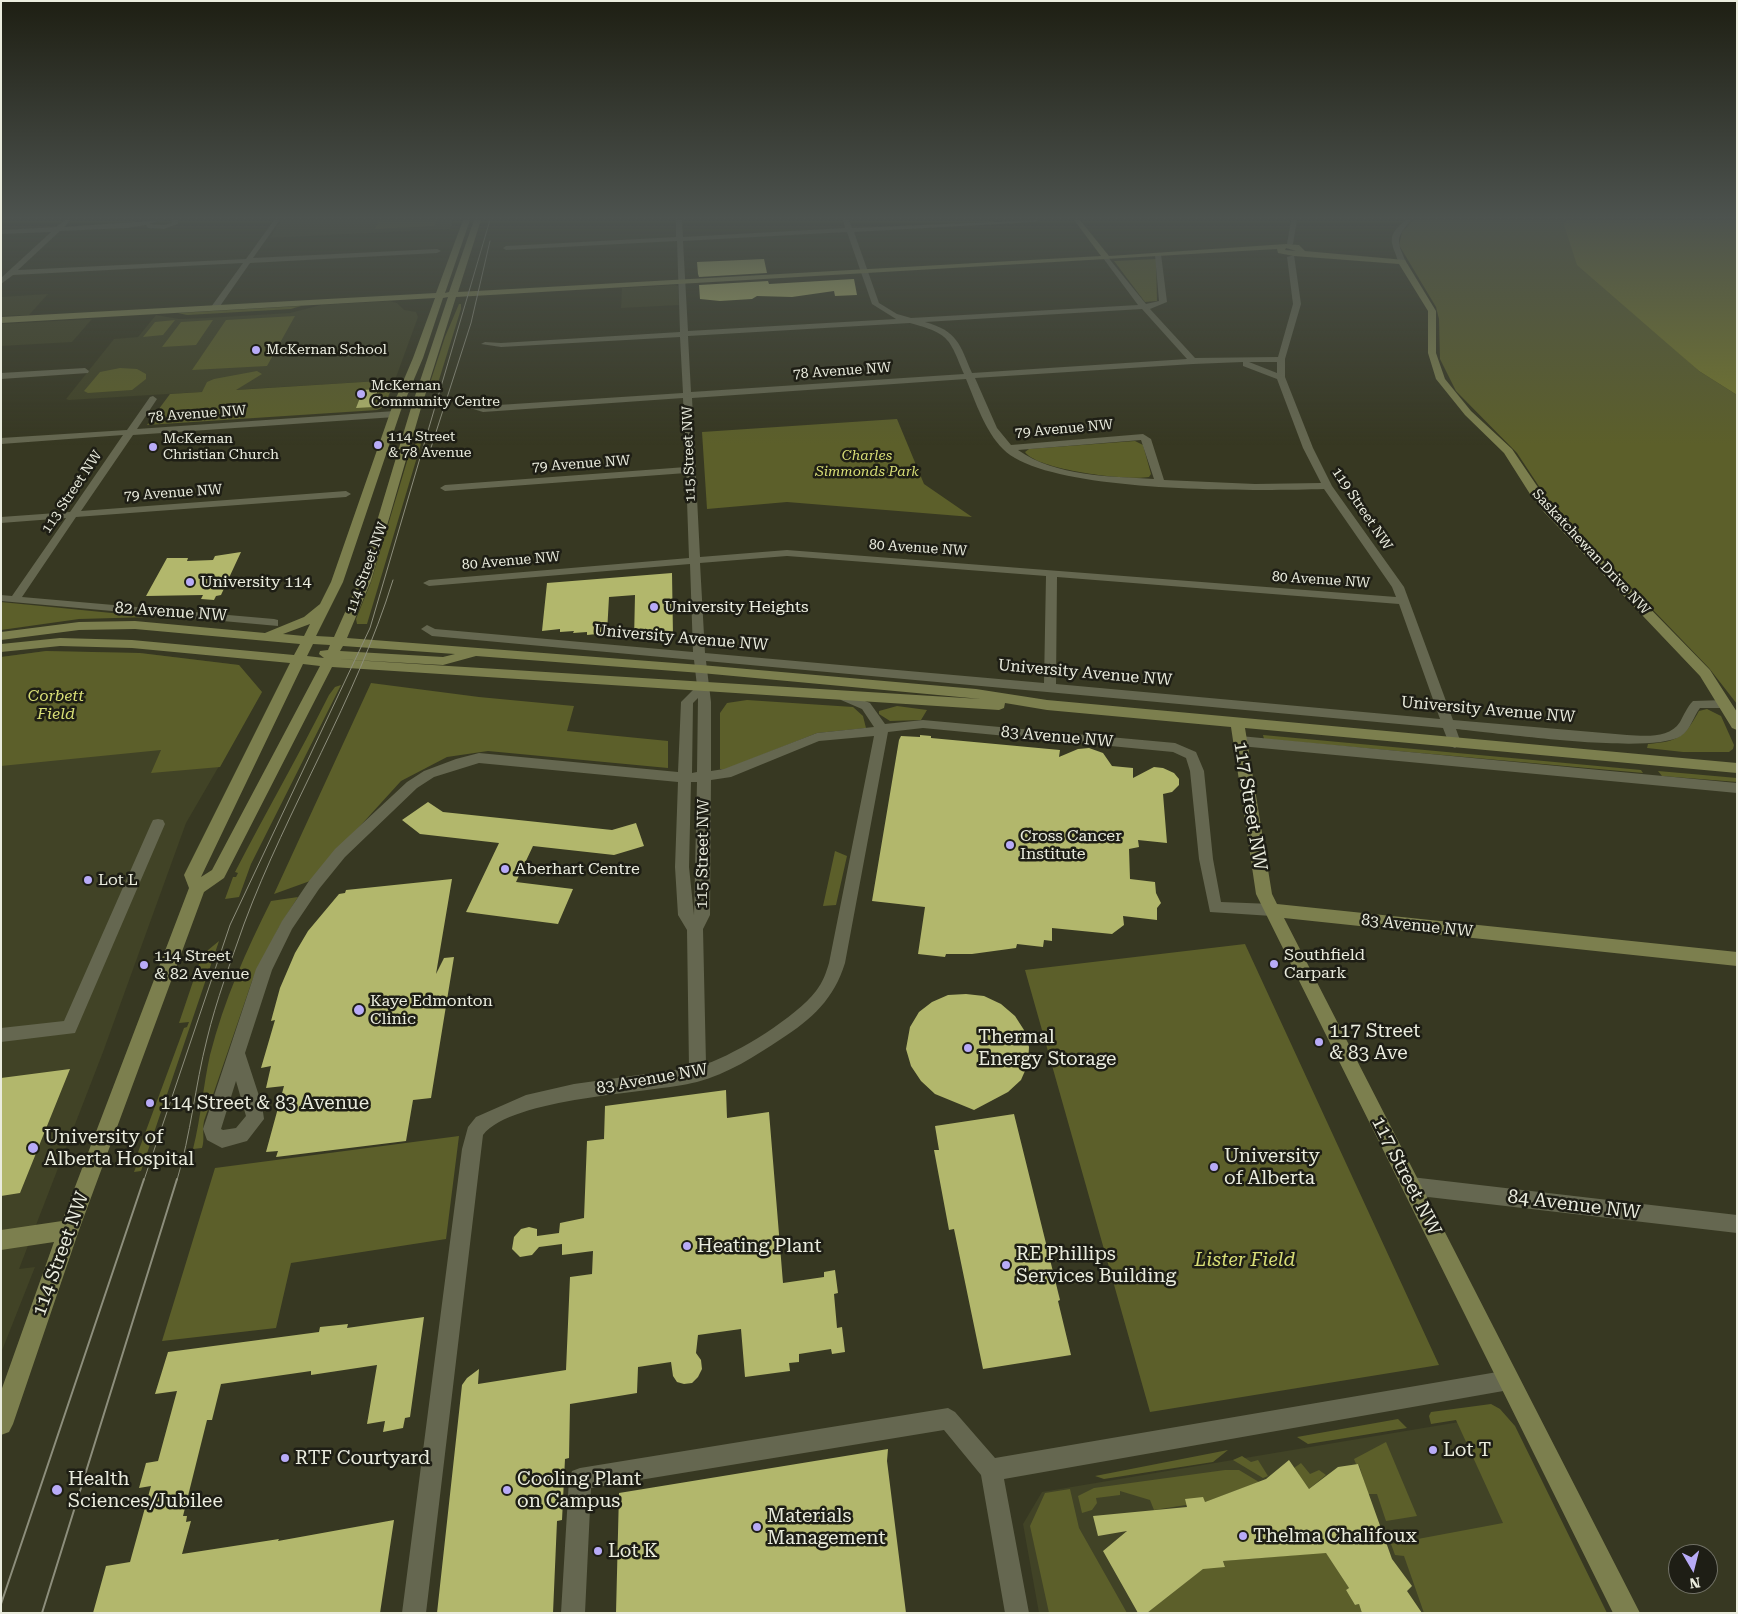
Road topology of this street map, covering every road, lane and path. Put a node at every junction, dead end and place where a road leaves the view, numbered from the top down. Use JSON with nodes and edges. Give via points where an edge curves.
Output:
{"nodes":[{"id":1,"x":224,"y":295,"type":"edge"},
{"id":2,"x":434,"y":295,"type":"edge"},
{"id":3,"x":440,"y":295,"type":"edge"},
{"id":4,"x":453,"y":295,"type":"edge"},
{"id":5,"x":682,"y":295,"type":"edge"},
{"id":6,"x":873,"y":295,"type":"edge"},
{"id":7,"x":1135,"y":295,"type":"edge"},
{"id":8,"x":1162,"y":295,"type":"edge"},
{"id":9,"x":1296,"y":295,"type":"edge"},
{"id":10,"x":1422,"y":295,"type":"edge"},
{"id":11,"x":1144,"y":307,"type":"junction"},
{"id":12,"x":215,"y":308,"type":"junction"},
{"id":13,"x":1,"y":320,"type":"edge"},
{"id":14,"x":907,"y":320,"type":"junction"},
{"id":15,"x":685,"y":334,"type":"junction"},
{"id":16,"x":485,"y":344,"type":"dead end"},
{"id":17,"x":1281,"y":359,"type":"junction"},
{"id":18,"x":1216,"y":360,"type":"junction"},
{"id":19,"x":1193,"y":361,"type":"junction"},
{"id":20,"x":85,"y":371,"type":"dead end"},
{"id":21,"x":1,"y":376,"type":"edge"},
{"id":22,"x":970,"y":377,"type":"junction"},
{"id":23,"x":1281,"y":377,"type":"junction"},
{"id":24,"x":687,"y":395,"type":"junction"},
{"id":25,"x":152,"y":399,"type":"dead end"},
{"id":26,"x":471,"y":407,"type":"dead end"},
{"id":27,"x":395,"y":414,"type":"junction"},
{"id":28,"x":130,"y":432,"type":"junction"},
{"id":29,"x":1,"y":441,"type":"edge"},
{"id":30,"x":1007,"y":448,"type":"junction"},
{"id":31,"x":690,"y":470,"type":"junction"},
{"id":32,"x":1160,"y":483,"type":"junction"},
{"id":33,"x":1326,"y":486,"type":"junction"},
{"id":34,"x":445,"y":488,"type":"dead end"},
{"id":35,"x":346,"y":494,"type":"dead end"},
{"id":36,"x":74,"y":514,"type":"junction"},
{"id":37,"x":1,"y":520,"type":"edge"},
{"id":38,"x":694,"y":560,"type":"junction"},
{"id":39,"x":1052,"y":574,"type":"junction"},
{"id":40,"x":428,"y":584,"type":"dead end"},
{"id":41,"x":330,"y":596,"type":"junction"},
{"id":42,"x":1,"y":598,"type":"edge"},
{"id":43,"x":15,"y":599,"type":"junction"},
{"id":44,"x":1404,"y":601,"type":"junction"},
{"id":45,"x":274,"y":623,"type":"dead end"},
{"id":46,"x":427,"y":629,"type":"dead end"},
{"id":47,"x":1,"y":636,"type":"edge"},
{"id":48,"x":265,"y":637,"type":"junction"},
{"id":49,"x":310,"y":640,"type":"junction"},
{"id":50,"x":1,"y":648,"type":"edge"},
{"id":51,"x":333,"y":652,"type":"junction"},
{"id":52,"x":299,"y":660,"type":"junction"},
{"id":53,"x":700,"y":663,"type":"junction"},
{"id":54,"x":554,"y":679,"type":"junction"},
{"id":55,"x":842,"y":682,"type":"junction"},
{"id":56,"x":702,"y":688,"type":"junction"},
{"id":57,"x":1050,"y":688,"type":"junction"},
{"id":58,"x":845,"y":697,"type":"junction"},
{"id":59,"x":1725,"y":704,"type":"junction"},
{"id":60,"x":1047,"y":705,"type":"junction"},
{"id":61,"x":1447,"y":724,"type":"junction"},
{"id":62,"x":1737,"y":725,"type":"edge"},
{"id":63,"x":882,"y":730,"type":"junction"},
{"id":64,"x":1238,"y":732,"type":"junction"},
{"id":65,"x":1455,"y":743,"type":"junction"},
{"id":66,"x":1644,"y":760,"type":"junction"},
{"id":67,"x":1737,"y":768,"type":"edge"},
{"id":68,"x":705,"y":776,"type":"junction"},
{"id":69,"x":685,"y":778,"type":"junction"},
{"id":70,"x":1655,"y":780,"type":"junction"},
{"id":71,"x":1737,"y":788,"type":"edge"},
{"id":72,"x":158,"y":824,"type":"dead end"},
{"id":73,"x":198,"y":888,"type":"junction"},
{"id":74,"x":1272,"y":910,"type":"junction"},
{"id":75,"x":695,"y":929,"type":"junction"},
{"id":76,"x":1737,"y":959,"type":"edge"},
{"id":77,"x":1,"y":1035,"type":"edge"},
{"id":78,"x":237,"y":1053,"type":"junction"},
{"id":79,"x":698,"y":1074,"type":"junction"},
{"id":80,"x":1411,"y":1186,"type":"junction"},
{"id":81,"x":1737,"y":1224,"type":"edge"},
{"id":82,"x":69,"y":1230,"type":"junction"},
{"id":83,"x":1,"y":1240,"type":"edge"},
{"id":84,"x":1510,"y":1380,"type":"junction"},
{"id":85,"x":1,"y":1424,"type":"edge"},
{"id":86,"x":991,"y":1470,"type":"junction"},
{"id":87,"x":414,"y":1613,"type":"edge"},
{"id":88,"x":573,"y":1613,"type":"edge"},
{"id":89,"x":1017,"y":1613,"type":"edge"},
{"id":90,"x":1627,"y":1613,"type":"edge"}],
"edges":[{"from":1,"to":12,"type":"street"},
{"from":2,"to":12,"type":"main road"},
{"from":3,"to":27,"type":"main road","name":"114 Street NW"},
{"from":4,"to":51,"type":"main road","name":"114 Street NW","via":[[368,572]]},
{"from":5,"to":15,"type":"street","name":"115 Street NW"},
{"from":6,"to":14,"type":"street","via":[[876,304],[888,314]]},
{"from":7,"to":11,"type":"street"},
{"from":8,"to":11,"type":"street","via":[[1159,305]]},
{"from":9,"to":17,"type":"street","name":"119 Street NW","via":[[1297,304]]},
{"from":10,"to":59,"type":"main road","name":"Saskatchewan Drive NW","via":[[1432,311],[1432,352],[1445,384],[1508,451],[1548,510],[1705,673]]},
{"from":11,"to":14,"type":"street"},
{"from":11,"to":19,"type":"street"},
{"from":12,"to":13,"type":"main road"},
{"from":14,"to":15,"type":"street"},
{"from":14,"to":22,"type":"street","via":[[934,327],[949,336],[956,343]]},
{"from":15,"to":16,"type":"street"},
{"from":15,"to":24,"type":"street","name":"115 Street NW"},
{"from":17,"to":18,"type":"street","name":"78 Avenue NW"},
{"from":17,"to":23,"type":"street","name":"119 Street NW"},
{"from":18,"to":19,"type":"street","name":"78 Avenue NW"},
{"from":18,"to":23,"type":"street","name":"78 Avenue NW","via":[[1250,364]]},
{"from":19,"to":22,"type":"street","name":"78 Avenue NW"},
{"from":20,"to":21,"type":"street"},
{"from":22,"to":24,"type":"street","name":"78 Avenue NW"},
{"from":22,"to":30,"type":"street","via":[[992,428]]},
{"from":23,"to":33,"type":"street","name":"119 Street NW"},
{"from":24,"to":26,"type":"street","name":"78 Avenue NW","via":[[483,409]]},
{"from":24,"to":31,"type":"street","name":"115 Street NW"},
{"from":25,"to":28,"type":"street","name":"113 Street NW"},
{"from":27,"to":28,"type":"street","name":"78 Avenue NW"},
{"from":27,"to":41,"type":"main road","name":"114 Street NW"},
{"from":28,"to":29,"type":"street","name":"78 Avenue NW"},
{"from":28,"to":36,"type":"street","name":"113 Street NW"},
{"from":30,"to":32,"type":"street","name":"79 Avenue NW","via":[[1038,464],[1071,474]]},
{"from":30,"to":32,"type":"street","name":"79 Avenue NW","via":[[1143,437]]},
{"from":31,"to":34,"type":"street","name":"79 Avenue NW"},
{"from":31,"to":38,"type":"street","name":"115 Street NW"},
{"from":32,"to":33,"type":"street","name":"79 Avenue NW","via":[[1248,488]]},
{"from":33,"to":44,"type":"street","name":"119 Street NW","via":[[1388,572]]},
{"from":35,"to":36,"type":"street","name":"79 Avenue NW"},
{"from":36,"to":37,"type":"street","name":"79 Avenue NW"},
{"from":36,"to":43,"type":"street","name":"113 Street NW"},
{"from":38,"to":39,"type":"street","name":"80 Avenue NW","via":[[787,553]]},
{"from":38,"to":40,"type":"street","name":"80 Avenue NW"},
{"from":38,"to":53,"type":"street","name":"115 Street NW"},
{"from":39,"to":44,"type":"street","name":"80 Avenue NW"},
{"from":39,"to":57,"type":"street"},
{"from":41,"to":48,"type":"main road","via":[[308,620]]},
{"from":41,"to":49,"type":"main road","name":"114 Street NW"},
{"from":42,"to":43,"type":"street"},
{"from":43,"to":45,"type":"street"},
{"from":44,"to":61,"type":"street","name":"119 Street NW"},
{"from":46,"to":53,"type":"street","name":"University Avenue NW"},
{"from":47,"to":48,"type":"main road","name":"82 Avenue NW","via":[[111,625]]},
{"from":48,"to":49,"type":"main road","name":"82 Avenue NW"},
{"from":49,"to":51,"type":"main road","name":"82 Avenue NW"},
{"from":49,"to":52,"type":"main road","name":"114 Street NW"},
{"from":50,"to":52,"type":"main road","via":[[92,642]]},
{"from":51,"to":52,"type":"main road","name":"University Avenue NW"},
{"from":51,"to":53,"type":"main road","name":"University Avenue NW","via":[[447,661],[478,653]]},
{"from":51,"to":54,"type":"main road","name":"University Avenue NW"},
{"from":51,"to":73,"type":"main road","name":"114 Street NW","via":[[218,874]]},
{"from":52,"to":73,"type":"main road","name":"114 Street NW","via":[[192,875]]},
{"from":53,"to":54,"type":"main road","via":[[677,675],[583,673]]},
{"from":53,"to":55,"type":"main road","name":"University Avenue NW"},
{"from":53,"to":56,"type":"street","name":"115 Street NW"},
{"from":53,"to":57,"type":"street","name":"University Avenue NW"},
{"from":54,"to":56,"type":"main road","name":"University Avenue NW"},
{"from":55,"to":56,"type":"main road","via":[[802,685],[723,681]]},
{"from":55,"to":60,"type":"main road","name":"University Avenue NW","via":[[976,694]]},
{"from":56,"to":58,"type":"main road","name":"University Avenue NW"},
{"from":56,"to":68,"type":"street","name":"115 Street NW","via":[[705,702]]},
{"from":56,"to":69,"type":"street","name":"115 Street NW","via":[[686,702]]},
{"from":57,"to":61,"type":"street","name":"University Avenue NW"},
{"from":58,"to":60,"type":"main road","name":"University Avenue NW","via":[[975,705]]},
{"from":58,"to":63,"type":"street","via":[[866,706]]},
{"from":59,"to":61,"type":"street","name":"University Avenue NW","via":[[1698,704],[1678,731],[1647,740]]},
{"from":59,"to":62,"type":"main road","name":"Saskatchewan Drive NW"},
{"from":60,"to":64,"type":"main road","name":"University Avenue NW"},
{"from":61,"to":65,"type":"street","name":"119 Street NW"},
{"from":63,"to":68,"type":"street","via":[[817,737],[726,774]]},
{"from":63,"to":74,"type":"street","name":"83 Avenue NW","via":[[922,724],[1185,751],[1191,755],[1197,771],[1206,859],[1215,908]]},
{"from":63,"to":79,"type":"street","name":"83 Avenue NW","via":[[837,963],[828,989],[796,1021],[729,1062]]},
{"from":64,"to":65,"type":"main road","name":"University Avenue NW"},
{"from":64,"to":70,"type":"street","name":"University Avenue NW"},
{"from":64,"to":74,"type":"main road","name":"117 Street NW","via":[[1264,894]]},
{"from":65,"to":66,"type":"main road","name":"University Avenue NW"},
{"from":66,"to":67,"type":"main road","name":"University Avenue NW"},
{"from":66,"to":70,"type":"street"},
{"from":68,"to":69,"type":"street"},
{"from":68,"to":75,"type":"street","name":"115 Street NW","via":[[702,915]]},
{"from":69,"to":75,"type":"street","name":"115 Street NW","via":[[682,866],[686,915]]},
{"from":69,"to":78,"type":"street","via":[[490,758],[461,762],[429,774],[357,835],[298,907],[264,969]]},
{"from":70,"to":71,"type":"street","name":"University Avenue NW"},
{"from":72,"to":77,"type":"street","via":[[69,1028]]},
{"from":73,"to":82,"type":"main road","name":"114 Street NW"},
{"from":74,"to":76,"type":"main road","name":"83 Avenue NW"},
{"from":74,"to":80,"type":"main road","name":"117 Street NW"},
{"from":75,"to":79,"type":"street","name":"115 Street NW"},
{"from":78,"to":78,"type":"street","via":[[212,1128],[213,1134],[222,1139],[241,1135],[255,1119]]},
{"from":79,"to":87,"type":"street","name":"83 Avenue NW","via":[[555,1096],[520,1105],[487,1119],[476,1130],[472,1141]]},
{"from":80,"to":81,"type":"street","name":"84 Avenue NW"},
{"from":80,"to":84,"type":"main road","name":"117 Street NW"},
{"from":82,"to":83,"type":"main road"},
{"from":82,"to":85,"type":"main road","name":"114 Street NW"},
{"from":84,"to":86,"type":"street"},
{"from":84,"to":90,"type":"main road","name":"117 Street NW"},
{"from":86,"to":88,"type":"street","via":[[948,1419],[580,1479]]},
{"from":86,"to":89,"type":"street"}]}
